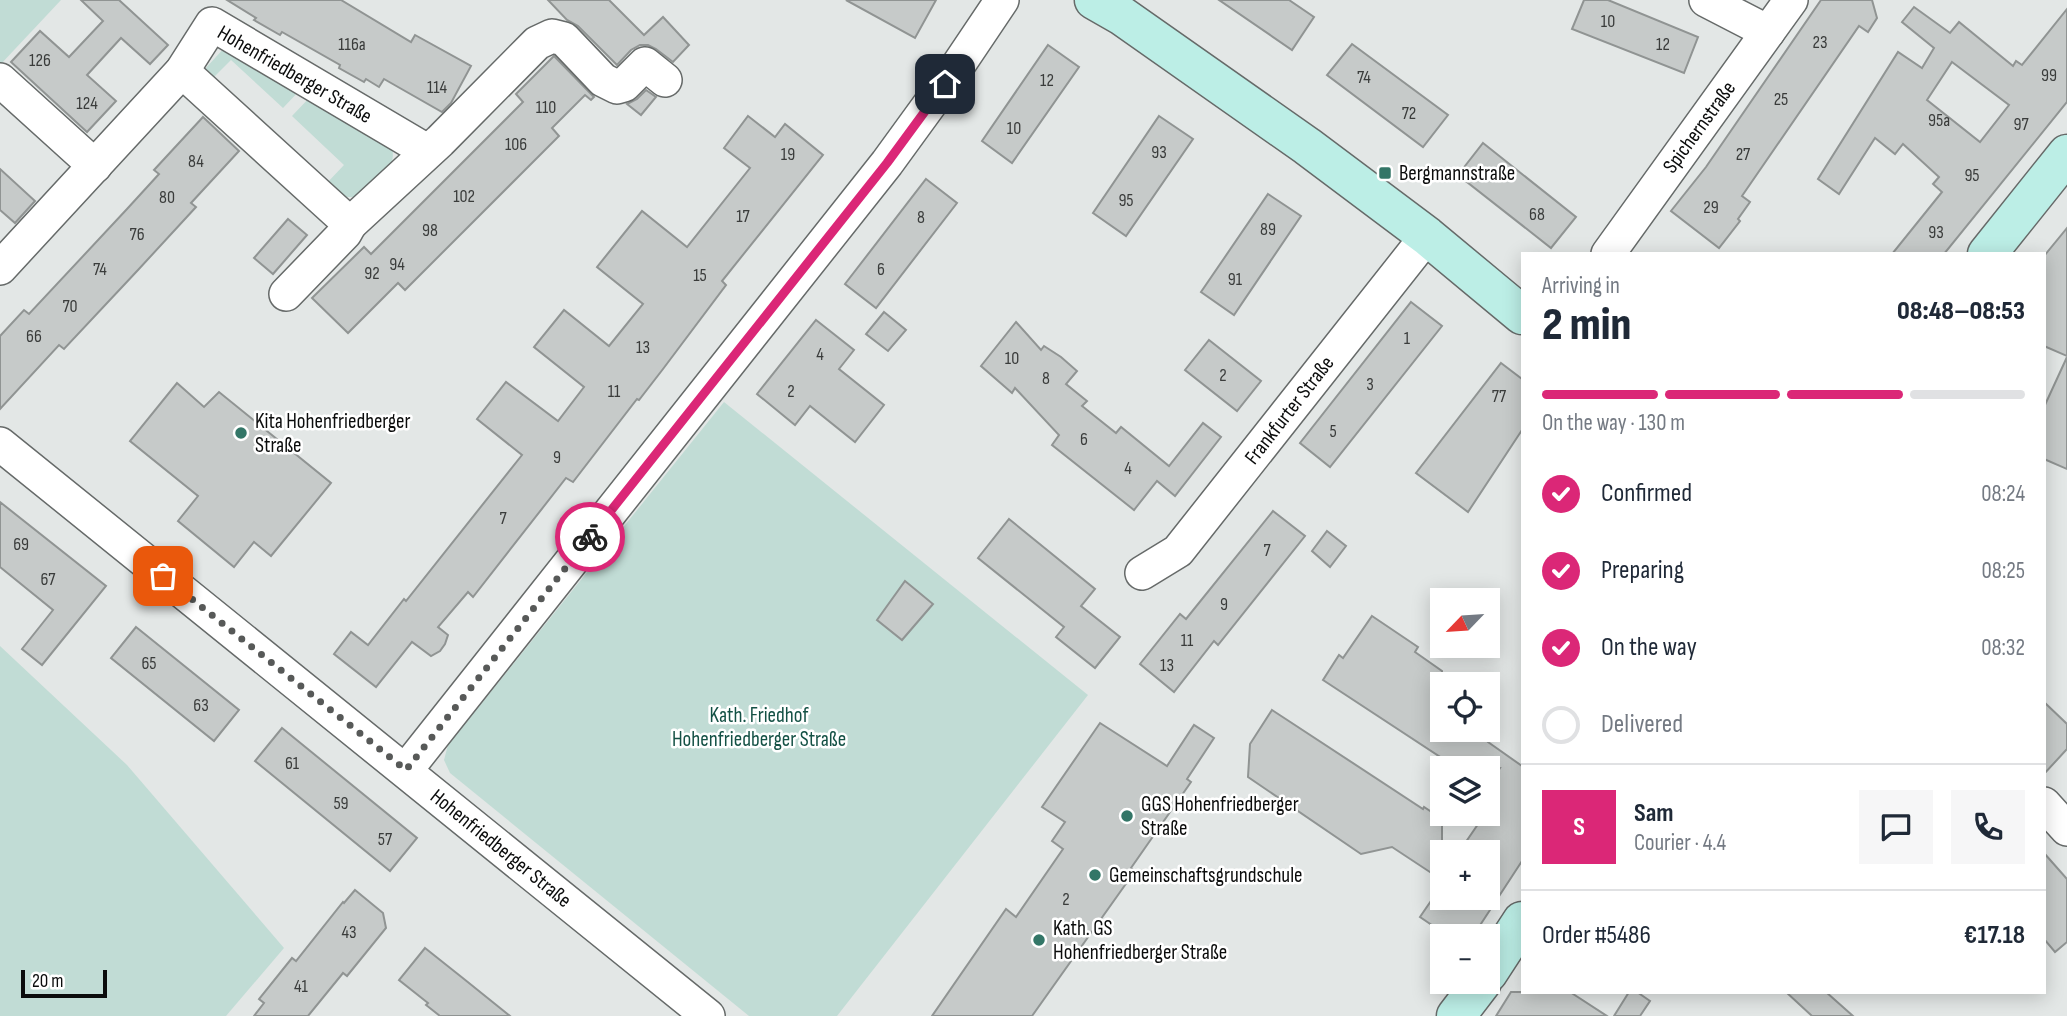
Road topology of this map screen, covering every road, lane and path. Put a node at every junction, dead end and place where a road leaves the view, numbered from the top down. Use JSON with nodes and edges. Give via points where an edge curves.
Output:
{"nodes":[{"id":1,"x":1002,"y":0,"type":"edge"},
{"id":2,"x":1706,"y":0,"type":"edge"},
{"id":3,"x":1791,"y":0,"type":"edge"},
{"id":4,"x":1116,"y":5,"type":"edge"},
{"id":5,"x":1768,"y":32,"type":"junction"},
{"id":6,"x":182,"y":71,"type":"junction"},
{"id":7,"x":0,"y":80,"type":"edge"},
{"id":8,"x":664,"y":80,"type":"dead end"},
{"id":9,"x":427,"y":151,"type":"junction"},
{"id":10,"x":2067,"y":154,"type":"edge"},
{"id":11,"x":94,"y":166,"type":"junction"},
{"id":12,"x":350,"y":223,"type":"junction"},
{"id":13,"x":1427,"y":236,"type":"junction"},
{"id":14,"x":1609,"y":252,"type":"edge"},
{"id":15,"x":1989,"y":252,"type":"edge"},
{"id":16,"x":2,"y":262,"type":"edge"},
{"id":17,"x":286,"y":294,"type":"dead end"},
{"id":18,"x":1521,"y":314,"type":"edge"},
{"id":19,"x":0,"y":444,"type":"edge"},
{"id":20,"x":1142,"y":573,"type":"dead end"},
{"id":21,"x":406,"y":770,"type":"junction"},
{"id":22,"x":1521,"y":923,"type":"edge"},
{"id":23,"x":1500,"y":955,"type":"edge"},
{"id":24,"x":1473,"y":994,"type":"edge"},
{"id":25,"x":708,"y":1016,"type":"edge"},
{"id":26,"x":1456,"y":1016,"type":"edge"}],
"edges":[{"from":1,"to":21,"type":"street","via":[[887,163]]},
{"from":2,"to":5,"type":"street"},
{"from":3,"to":5,"type":"street","name":"Spichernstraße"},
{"from":4,"to":13,"type":"street"},
{"from":5,"to":14,"type":"street","name":"Spichernstraße"},
{"from":6,"to":9,"type":"street","name":"Hohenfriedberger Straße","via":[[212,24]]},
{"from":6,"to":11,"type":"street","name":"Hohenfriedberger Straße"},
{"from":6,"to":12,"type":"street"},
{"from":7,"to":11,"type":"street"},
{"from":8,"to":9,"type":"street","via":[[645,64],[617,87],[603,80],[564,40],[552,36],[537,44]]},
{"from":9,"to":12,"type":"street"},
{"from":10,"to":15,"type":"street"},
{"from":11,"to":16,"type":"street","name":"Hohenfriedberger Straße"},
{"from":12,"to":17,"type":"street"},
{"from":13,"to":18,"type":"street"},
{"from":13,"to":20,"type":"street","name":"Frankfurter Straße","via":[[1178,551]]},
{"from":19,"to":21,"type":"street","name":"Hohenfriedberger Straße"},
{"from":21,"to":25,"type":"street","name":"Hohenfriedberger Straße"},
{"from":22,"to":23,"type":"street"},
{"from":24,"to":26,"type":"street"}]}
